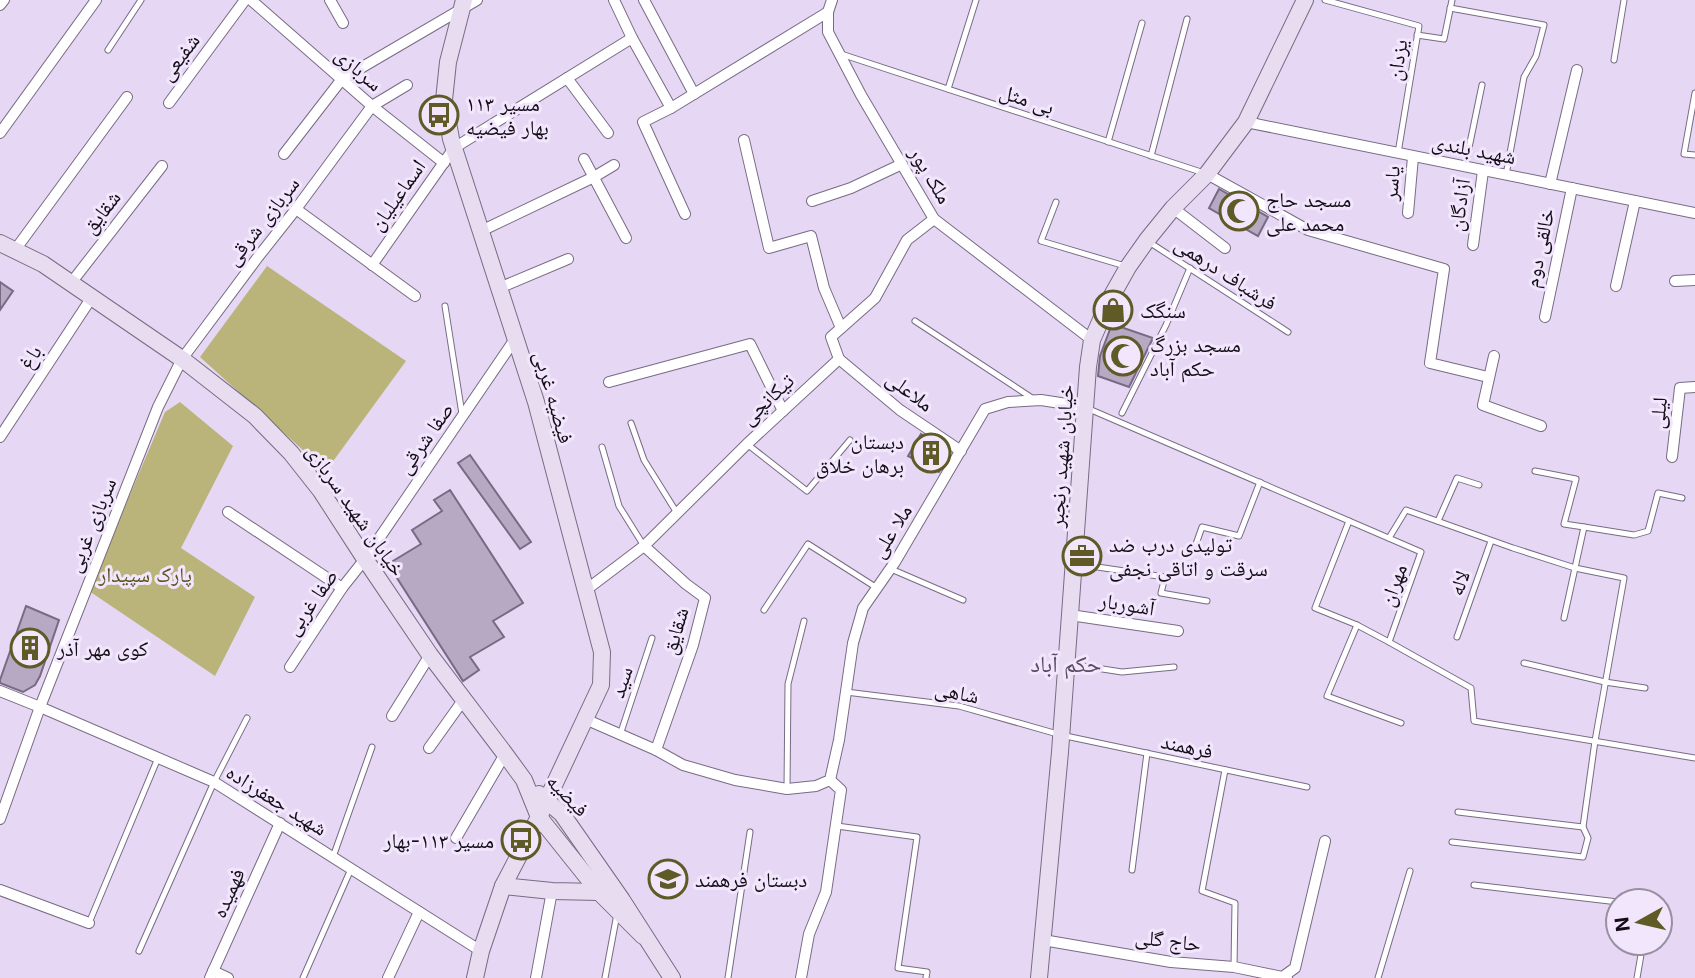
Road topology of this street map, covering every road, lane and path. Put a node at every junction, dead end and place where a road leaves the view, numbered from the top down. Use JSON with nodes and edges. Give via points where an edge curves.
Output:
{"nodes":[{"id":1,"x":4,"y":0,"type":"edge"},
{"id":2,"x":96,"y":0,"type":"edge"},
{"id":3,"x":141,"y":0,"type":"edge"},
{"id":4,"x":245,"y":0,"type":"edge"},
{"id":5,"x":251,"y":0,"type":"edge"},
{"id":6,"x":330,"y":0,"type":"edge"},
{"id":7,"x":477,"y":0,"type":"edge"},
{"id":8,"x":614,"y":0,"type":"edge"},
{"id":9,"x":644,"y":0,"type":"edge"},
{"id":10,"x":821,"y":0,"type":"edge"},
{"id":11,"x":976,"y":0,"type":"edge"},
{"id":12,"x":1305,"y":0,"type":"edge"},
{"id":13,"x":1325,"y":0,"type":"edge"},
{"id":14,"x":1452,"y":0,"type":"edge"},
{"id":15,"x":1624,"y":0,"type":"edge"},
{"id":16,"x":462,"y":4,"type":"edge"},
{"id":17,"x":0,"y":5,"type":"edge"},
{"id":18,"x":830,"y":6,"type":"edge"},
{"id":19,"x":1450,"y":8,"type":"junction"},
{"id":20,"x":1187,"y":19,"type":"dead end"},
{"id":21,"x":343,"y":23,"type":"dead end"},
{"id":22,"x":1142,"y":23,"type":"dead end"},
{"id":23,"x":1417,"y":35,"type":"junction"},
{"id":24,"x":632,"y":37,"type":"junction"},
{"id":25,"x":108,"y":50,"type":"dead end"},
{"id":26,"x":838,"y":53,"type":"junction"},
{"id":27,"x":1614,"y":60,"type":"dead end"},
{"id":28,"x":1577,"y":70,"type":"dead end"},
{"id":29,"x":568,"y":78,"type":"junction"},
{"id":30,"x":342,"y":79,"type":"junction"},
{"id":31,"x":407,"y":85,"type":"dead end"},
{"id":32,"x":1482,"y":85,"type":"dead end"},
{"id":33,"x":948,"y":89,"type":"junction"},
{"id":34,"x":1695,"y":93,"type":"edge"},
{"id":35,"x":694,"y":94,"type":"junction"},
{"id":36,"x":127,"y":97,"type":"dead end"},
{"id":37,"x":169,"y":103,"type":"dead end"},
{"id":38,"x":372,"y":106,"type":"junction"},
{"id":39,"x":671,"y":108,"type":"junction"},
{"id":40,"x":1246,"y":122,"type":"junction"},
{"id":41,"x":0,"y":133,"type":"edge"},
{"id":42,"x":608,"y":133,"type":"dead end"},
{"id":43,"x":744,"y":140,"type":"dead end"},
{"id":44,"x":1108,"y":142,"type":"junction"},
{"id":45,"x":454,"y":148,"type":"junction"},
{"id":46,"x":1398,"y":153,"type":"junction"},
{"id":47,"x":284,"y":154,"type":"dead end"},
{"id":48,"x":1695,"y":155,"type":"edge"},
{"id":49,"x":1151,"y":156,"type":"junction"},
{"id":50,"x":1413,"y":157,"type":"junction"},
{"id":51,"x":584,"y":159,"type":"dead end"},
{"id":52,"x":444,"y":163,"type":"junction"},
{"id":53,"x":614,"y":164,"type":"dead end"},
{"id":54,"x":902,"y":164,"type":"junction"},
{"id":55,"x":162,"y":166,"type":"dead end"},
{"id":56,"x":1465,"y":167,"type":"junction"},
{"id":57,"x":1483,"y":171,"type":"junction"},
{"id":58,"x":1207,"y":174,"type":"junction"},
{"id":59,"x":1506,"y":175,"type":"junction"},
{"id":60,"x":594,"y":177,"type":"junction"},
{"id":61,"x":1550,"y":184,"type":"junction"},
{"id":62,"x":1572,"y":188,"type":"junction"},
{"id":63,"x":811,"y":201,"type":"dead end"},
{"id":64,"x":1635,"y":201,"type":"junction"},
{"id":65,"x":1056,"y":202,"type":"dead end"},
{"id":66,"x":1173,"y":208,"type":"junction"},
{"id":67,"x":296,"y":209,"type":"junction"},
{"id":68,"x":1408,"y":213,"type":"dead end"},
{"id":69,"x":1695,"y":213,"type":"edge"},
{"id":70,"x":685,"y":214,"type":"dead end"},
{"id":71,"x":934,"y":219,"type":"junction"},
{"id":72,"x":481,"y":231,"type":"junction"},
{"id":73,"x":626,"y":238,"type":"dead end"},
{"id":74,"x":1147,"y":240,"type":"junction"},
{"id":75,"x":4,"y":245,"type":"edge"},
{"id":76,"x":1472,"y":245,"type":"dead end"},
{"id":77,"x":1225,"y":248,"type":"dead end"},
{"id":78,"x":568,"y":259,"type":"dead end"},
{"id":79,"x":372,"y":265,"type":"junction"},
{"id":80,"x":1128,"y":267,"type":"junction"},
{"id":81,"x":1190,"y":268,"type":"junction"},
{"id":82,"x":1695,"y":280,"type":"edge"},
{"id":83,"x":1675,"y":281,"type":"dead end"},
{"id":84,"x":71,"y":283,"type":"junction"},
{"id":85,"x":1616,"y":286,"type":"dead end"},
{"id":86,"x":499,"y":288,"type":"junction"},
{"id":87,"x":415,"y":296,"type":"dead end"},
{"id":88,"x":92,"y":298,"type":"junction"},
{"id":89,"x":445,"y":306,"type":"dead end"},
{"id":90,"x":1545,"y":317,"type":"dead end"},
{"id":91,"x":915,"y":321,"type":"dead end"},
{"id":92,"x":841,"y":328,"type":"junction"},
{"id":93,"x":1288,"y":332,"type":"dead end"},
{"id":94,"x":515,"y":339,"type":"junction"},
{"id":95,"x":1092,"y":340,"type":"junction"},
{"id":96,"x":1494,"y":356,"type":"dead end"},
{"id":97,"x":182,"y":359,"type":"junction"},
{"id":98,"x":839,"y":359,"type":"junction"},
{"id":99,"x":1488,"y":377,"type":"junction"},
{"id":100,"x":609,"y":382,"type":"dead end"},
{"id":101,"x":1695,"y":387,"type":"edge"},
{"id":102,"x":1037,"y":401,"type":"junction"},
{"id":103,"x":1086,"y":407,"type":"junction"},
{"id":104,"x":783,"y":411,"type":"junction"},
{"id":105,"x":1122,"y":413,"type":"dead end"},
{"id":106,"x":463,"y":418,"type":"junction"},
{"id":107,"x":631,"y":422,"type":"dead end"},
{"id":108,"x":1541,"y":426,"type":"dead end"},
{"id":109,"x":0,"y":437,"type":"edge"},
{"id":110,"x":850,"y":440,"type":"dead end"},
{"id":111,"x":747,"y":444,"type":"junction"},
{"id":112,"x":602,"y":447,"type":"dead end"},
{"id":113,"x":961,"y":451,"type":"junction"},
{"id":114,"x":1672,"y":457,"type":"dead end"},
{"id":115,"x":1535,"y":471,"type":"dead end"},
{"id":116,"x":1260,"y":482,"type":"junction"},
{"id":117,"x":1479,"y":485,"type":"dead end"},
{"id":118,"x":1682,"y":498,"type":"dead end"},
{"id":119,"x":228,"y":512,"type":"dead end"},
{"id":120,"x":677,"y":513,"type":"junction"},
{"id":121,"x":1349,"y":521,"type":"junction"},
{"id":122,"x":1438,"y":522,"type":"junction"},
{"id":123,"x":1584,"y":527,"type":"junction"},
{"id":124,"x":1389,"y":538,"type":"junction"},
{"id":125,"x":1491,"y":541,"type":"junction"},
{"id":126,"x":1196,"y":544,"type":"dead end"},
{"id":127,"x":643,"y":546,"type":"junction"},
{"id":128,"x":365,"y":559,"type":"junction"},
{"id":129,"x":1074,"y":564,"type":"junction"},
{"id":130,"x":1575,"y":568,"type":"junction"},
{"id":131,"x":891,"y":569,"type":"junction"},
{"id":132,"x":342,"y":588,"type":"junction"},
{"id":133,"x":877,"y":588,"type":"junction"},
{"id":134,"x":586,"y":590,"type":"junction"},
{"id":135,"x":963,"y":600,"type":"dead end"},
{"id":136,"x":1207,"y":601,"type":"dead end"},
{"id":137,"x":764,"y":610,"type":"dead end"},
{"id":138,"x":1070,"y":615,"type":"junction"},
{"id":139,"x":1564,"y":618,"type":"dead end"},
{"id":140,"x":804,"y":621,"type":"dead end"},
{"id":141,"x":1357,"y":625,"type":"junction"},
{"id":142,"x":1178,"y":631,"type":"dead end"},
{"id":143,"x":1457,"y":637,"type":"dead end"},
{"id":144,"x":652,"y":638,"type":"dead end"},
{"id":145,"x":1389,"y":642,"type":"junction"},
{"id":146,"x":430,"y":655,"type":"junction"},
{"id":147,"x":1524,"y":663,"type":"dead end"},
{"id":148,"x":1066,"y":664,"type":"junction"},
{"id":149,"x":290,"y":667,"type":"dead end"},
{"id":150,"x":1174,"y":667,"type":"dead end"},
{"id":151,"x":1605,"y":682,"type":"junction"},
{"id":152,"x":1645,"y":688,"type":"dead end"},
{"id":153,"x":0,"y":691,"type":"edge"},
{"id":154,"x":846,"y":692,"type":"junction"},
{"id":155,"x":464,"y":699,"type":"junction"},
{"id":156,"x":40,"y":707,"type":"junction"},
{"id":157,"x":392,"y":716,"type":"dead end"},
{"id":158,"x":247,"y":718,"type":"dead end"},
{"id":159,"x":585,"y":719,"type":"junction"},
{"id":160,"x":1401,"y":723,"type":"dead end"},
{"id":161,"x":620,"y":735,"type":"junction"},
{"id":162,"x":1061,"y":735,"type":"junction"},
{"id":163,"x":1595,"y":741,"type":"junction"},
{"id":164,"x":372,"y":747,"type":"dead end"},
{"id":165,"x":429,"y":748,"type":"dead end"},
{"id":166,"x":656,"y":750,"type":"junction"},
{"id":167,"x":1147,"y":753,"type":"junction"},
{"id":168,"x":505,"y":754,"type":"junction"},
{"id":169,"x":158,"y":758,"type":"junction"},
{"id":170,"x":1695,"y":758,"type":"edge"},
{"id":171,"x":1225,"y":770,"type":"junction"},
{"id":172,"x":524,"y":780,"type":"junction"},
{"id":173,"x":830,"y":780,"type":"junction"},
{"id":174,"x":214,"y":782,"type":"junction"},
{"id":175,"x":1307,"y":788,"type":"dead end"},
{"id":176,"x":787,"y":789,"type":"junction"},
{"id":177,"x":546,"y":800,"type":"junction"},
{"id":178,"x":1458,"y":811,"type":"dead end"},
{"id":179,"x":539,"y":817,"type":"junction"},
{"id":180,"x":0,"y":819,"type":"edge"},
{"id":181,"x":280,"y":823,"type":"junction"},
{"id":182,"x":836,"y":826,"type":"junction"},
{"id":183,"x":1583,"y":827,"type":"junction"},
{"id":184,"x":750,"y":832,"type":"dead end"},
{"id":185,"x":456,"y":838,"type":"dead end"},
{"id":186,"x":1325,"y":841,"type":"dead end"},
{"id":187,"x":1452,"y":842,"type":"dead end"},
{"id":188,"x":333,"y":857,"type":"junction"},
{"id":189,"x":351,"y":869,"type":"junction"},
{"id":190,"x":1132,"y":870,"type":"dead end"},
{"id":191,"x":1410,"y":871,"type":"dead end"},
{"id":192,"x":1474,"y":885,"type":"dead end"},
{"id":193,"x":503,"y":886,"type":"junction"},
{"id":194,"x":0,"y":890,"type":"edge"},
{"id":195,"x":552,"y":891,"type":"junction"},
{"id":196,"x":599,"y":892,"type":"junction"},
{"id":197,"x":1604,"y":900,"type":"edge"},
{"id":198,"x":618,"y":911,"type":"junction"},
{"id":199,"x":419,"y":912,"type":"junction"},
{"id":200,"x":89,"y":923,"type":"joint"},
{"id":201,"x":643,"y":936,"type":"junction"},
{"id":202,"x":1043,"y":940,"type":"junction"},
{"id":203,"x":139,"y":951,"type":"dead end"},
{"id":204,"x":481,"y":951,"type":"junction"},
{"id":205,"x":1641,"y":957,"type":"edge"},
{"id":206,"x":1234,"y":967,"type":"junction"},
{"id":207,"x":212,"y":975,"type":"edge"},
{"id":208,"x":228,"y":978,"type":"edge"},
{"id":209,"x":303,"y":978,"type":"edge"},
{"id":210,"x":388,"y":978,"type":"edge"},
{"id":211,"x":475,"y":978,"type":"edge"},
{"id":212,"x":536,"y":978,"type":"edge"},
{"id":213,"x":605,"y":978,"type":"edge"},
{"id":214,"x":671,"y":978,"type":"edge"},
{"id":215,"x":728,"y":978,"type":"edge"},
{"id":216,"x":801,"y":978,"type":"edge"},
{"id":217,"x":926,"y":978,"type":"edge"},
{"id":218,"x":1039,"y":978,"type":"edge"},
{"id":219,"x":1283,"y":978,"type":"edge"},
{"id":220,"x":1378,"y":978,"type":"edge"},
{"id":221,"x":1637,"y":978,"type":"edge"}],
"edges":[{"from":1,"to":17,"type":"street"},
{"from":2,"to":41,"type":"street"},
{"from":3,"to":25,"type":"lane"},
{"from":4,"to":37,"type":"street","name":"شفیعی"},
{"from":5,"to":30,"type":"street","name":"سربازی"},
{"from":6,"to":21,"type":"street"},
{"from":7,"to":16,"type":"street"},
{"from":8,"to":24,"type":"street"},
{"from":9,"to":35,"type":"street"},
{"from":10,"to":18,"type":"street","name":"ملک پور"},
{"from":11,"to":33,"type":"lane"},
{"from":12,"to":40,"type":"street","name":"خیابان شهید رنجبر"},
{"from":13,"to":23,"type":"lane","name":"یزدان","via":[[1419,26]]},
{"from":14,"to":19,"type":"lane"},
{"from":15,"to":27,"type":"lane"},
{"from":16,"to":30,"type":"street"},
{"from":16,"to":45,"type":"street","name":"فیضیه غربی","via":[[444,100]]},
{"from":18,"to":26,"type":"street","name":"ملک پور","via":[[828,32]]},
{"from":18,"to":35,"type":"street"},
{"from":19,"to":23,"type":"lane","via":[[1444,39]]},
{"from":19,"to":59,"type":"lane","via":[[1544,25],[1524,77]]},
{"from":20,"to":49,"type":"lane"},
{"from":22,"to":44,"type":"lane"},
{"from":23,"to":46,"type":"lane","name":"یزدان"},
{"from":24,"to":29,"type":"street"},
{"from":24,"to":39,"type":"street"},
{"from":26,"to":33,"type":"lane","name":"بی مثل"},
{"from":26,"to":54,"type":"street","name":"ملک پور"},
{"from":28,"to":61,"type":"street"},
{"from":29,"to":42,"type":"street"},
{"from":29,"to":45,"type":"street"},
{"from":30,"to":38,"type":"street","name":"سربازی"},
{"from":30,"to":47,"type":"street"},
{"from":31,"to":38,"type":"street"},
{"from":32,"to":56,"type":"lane"},
{"from":33,"to":44,"type":"lane","name":"بی مثل"},
{"from":34,"to":48,"type":"lane","via":[[1684,154]]},
{"from":35,"to":39,"type":"street"},
{"from":36,"to":75,"type":"street"},
{"from":38,"to":52,"type":"street","name":"سربازی"},
{"from":38,"to":67,"type":"street","name":"سربازی شرقی"},
{"from":39,"to":70,"type":"street","via":[[643,122]]},
{"from":40,"to":46,"type":"street","name":"شهید بلندی"},
{"from":40,"to":58,"type":"street","name":"خیابان شهید رنجبر"},
{"from":43,"to":92,"type":"street","via":[[769,248],[811,236],[824,288]]},
{"from":44,"to":49,"type":"lane","name":"بی مثل"},
{"from":45,"to":52,"type":"street","name":"اسماعیلیان"},
{"from":45,"to":72,"type":"street","name":"فیضیه غربی"},
{"from":46,"to":50,"type":"street","name":"شهید بلندی"},
{"from":49,"to":58,"type":"lane","name":"بی مثل"},
{"from":50,"to":56,"type":"street","name":"شهید بلندی"},
{"from":50,"to":68,"type":"street","name":"یاسر"},
{"from":51,"to":60,"type":"street"},
{"from":52,"to":79,"type":"street","name":"اسماعیلیان"},
{"from":53,"to":60,"type":"street"},
{"from":54,"to":63,"type":"street"},
{"from":54,"to":71,"type":"street","name":"ملک پور"},
{"from":55,"to":84,"type":"street","name":"شقایق"},
{"from":56,"to":57,"type":"street","name":"شهید بلندی"},
{"from":57,"to":59,"type":"street","name":"شهید بلندی"},
{"from":57,"to":76,"type":"street","name":"آزادگان"},
{"from":58,"to":66,"type":"street","name":"خیابان شهید رنجبر"},
{"from":58,"to":99,"type":"street","via":[[1308,230],[1444,269],[1430,363]]},
{"from":59,"to":61,"type":"street","name":"شهید بلندی"},
{"from":60,"to":72,"type":"street"},
{"from":60,"to":73,"type":"street"},
{"from":61,"to":62,"type":"street","name":"شهید بلندی"},
{"from":62,"to":64,"type":"street","name":"شهید بلندی"},
{"from":62,"to":90,"type":"street","name":"خالقی دوم"},
{"from":64,"to":69,"type":"street","name":"شهید بلندی"},
{"from":64,"to":85,"type":"street"},
{"from":65,"to":80,"type":"lane","via":[[1041,241]]},
{"from":66,"to":74,"type":"street","name":"خیابان شهید رنجبر"},
{"from":66,"to":77,"type":"street"},
{"from":67,"to":79,"type":"street"},
{"from":67,"to":97,"type":"street","name":"سربازی شرقی"},
{"from":71,"to":92,"type":"street","via":[[907,240],[875,298]]},
{"from":71,"to":95,"type":"street","name":"ملک پور"},
{"from":72,"to":86,"type":"street","name":"فیضیه غربی"},
{"from":74,"to":80,"type":"street","name":"خیابان شهید رنجبر"},
{"from":74,"to":81,"type":"lane","name":"فرشباف درهمی"},
{"from":75,"to":84,"type":"street","name":"خیابان شهید سربازی"},
{"from":78,"to":86,"type":"street"},
{"from":79,"to":87,"type":"street"},
{"from":80,"to":95,"type":"street","name":"خیابان شهید رنجبر"},
{"from":81,"to":93,"type":"lane","name":"فرشباف درهمی"},
{"from":81,"to":105,"type":"lane"},
{"from":82,"to":83,"type":"street"},
{"from":84,"to":88,"type":"street","name":"خیابان شهید سربازی"},
{"from":86,"to":94,"type":"street","name":"فیضیه غربی"},
{"from":88,"to":97,"type":"street","name":"خیابان شهید سربازی"},
{"from":88,"to":109,"type":"street","name":"باغ"},
{"from":89,"to":106,"type":"lane"},
{"from":91,"to":102,"type":"lane"},
{"from":92,"to":98,"type":"street","via":[[831,337]]},
{"from":94,"to":106,"type":"street","name":"صفا شرقی"},
{"from":94,"to":134,"type":"street","name":"فیضیه غربی"},
{"from":95,"to":103,"type":"street","name":"خیابان شهید رنجبر"},
{"from":96,"to":99,"type":"street"},
{"from":97,"to":128,"type":"street","name":"خیابان شهید سربازی","via":[[255,416],[291,453]]},
{"from":97,"to":156,"type":"street","name":"سربازی غربی","via":[[158,407]]},
{"from":98,"to":104,"type":"street","name":"تیکانچی"},
{"from":98,"to":113,"type":"street","name":"ملاعلی","via":[[900,410]]},
{"from":99,"to":108,"type":"street","via":[[1483,405]]},
{"from":100,"to":104,"type":"street","via":[[751,344]]},
{"from":101,"to":114,"type":"street","name":"لیلی","via":[[1680,388]]},
{"from":102,"to":103,"type":"street","name":"ملا علی"},
{"from":102,"to":113,"type":"street","name":"ملا علی","via":[[985,409]]},
{"from":103,"to":116,"type":"lane","name":"مهران"},
{"from":103,"to":129,"type":"street","name":"خیابان شهید رنجبر"},
{"from":104,"to":111,"type":"street","name":"تیکانچی"},
{"from":106,"to":128,"type":"street","name":"صفا شرقی"},
{"from":107,"to":120,"type":"lane","via":[[644,460]]},
{"from":110,"to":111,"type":"lane","via":[[807,491]]},
{"from":111,"to":120,"type":"street","name":"تیکانچی"},
{"from":112,"to":127,"type":"lane","via":[[619,506]]},
{"from":113,"to":131,"type":"street","name":"ملا علی"},
{"from":115,"to":123,"type":"lane","via":[[1576,479],[1564,524]]},
{"from":116,"to":121,"type":"lane","name":"مهران"},
{"from":116,"to":126,"type":"lane","via":[[1239,536],[1202,527]]},
{"from":117,"to":122,"type":"lane","via":[[1457,478]]},
{"from":118,"to":123,"type":"lane","via":[[1658,493],[1647,531],[1634,535]]},
{"from":119,"to":132,"type":"street"},
{"from":120,"to":127,"type":"street","name":"تیکانچی"},
{"from":121,"to":124,"type":"lane","name":"مهران"},
{"from":121,"to":141,"type":"lane","via":[[1315,608]]},
{"from":122,"to":124,"type":"lane","via":[[1406,510]]},
{"from":122,"to":125,"type":"lane"},
{"from":123,"to":130,"type":"lane"},
{"from":124,"to":145,"type":"lane","name":"مهران","via":[[1422,552]]},
{"from":125,"to":130,"type":"lane"},
{"from":125,"to":143,"type":"lane","name":"لاله"},
{"from":127,"to":134,"type":"street","name":"تیکانچی"},
{"from":127,"to":166,"type":"street","name":"شقایق","via":[[705,598]]},
{"from":128,"to":132,"type":"street","name":"صفا غربی"},
{"from":128,"to":146,"type":"street","name":"خیابان شهید سربازی"},
{"from":129,"to":136,"type":"lane","via":[[1165,577],[1161,593]]},
{"from":129,"to":138,"type":"street","name":"خیابان شهید رنجبر"},
{"from":130,"to":139,"type":"lane"},
{"from":130,"to":151,"type":"lane","via":[[1624,578]]},
{"from":131,"to":133,"type":"street","name":"ملا علی"},
{"from":131,"to":135,"type":"lane"},
{"from":132,"to":149,"type":"street","name":"صفا غربی"},
{"from":133,"to":137,"type":"lane","via":[[808,544]]},
{"from":133,"to":154,"type":"street","name":"ملا علی","via":[[863,608]]},
{"from":134,"to":159,"type":"street","name":"فیضیه غربی","via":[[602,652],[601,685]]},
{"from":138,"to":142,"type":"street","name":"آشوربار"},
{"from":138,"to":148,"type":"street","name":"خیابان شهید رنجبر"},
{"from":140,"to":176,"type":"lane","via":[[788,684]]},
{"from":141,"to":145,"type":"lane"},
{"from":141,"to":160,"type":"lane","via":[[1327,696]]},
{"from":144,"to":161,"type":"lane","name":"سید"},
{"from":145,"to":163,"type":"lane","via":[[1471,688],[1474,721]]},
{"from":146,"to":155,"type":"street","name":"خیابان شهید سربازی"},
{"from":146,"to":157,"type":"street"},
{"from":147,"to":151,"type":"lane"},
{"from":148,"to":150,"type":"lane","via":[[1122,672]]},
{"from":148,"to":162,"type":"street","name":"خیابان شهید رنجبر"},
{"from":151,"to":152,"type":"lane"},
{"from":151,"to":163,"type":"lane"},
{"from":153,"to":156,"type":"street","name":"شهید جعفرزاده"},
{"from":154,"to":162,"type":"lane","name":"شاهی","via":[[959,706]]},
{"from":154,"to":173,"type":"street","name":"ملا علی"},
{"from":155,"to":165,"type":"street"},
{"from":155,"to":168,"type":"street","name":"خیابان شهید سربازی"},
{"from":156,"to":169,"type":"street","name":"شهید جعفرزاده"},
{"from":156,"to":180,"type":"street","name":"سربازی غربی"},
{"from":158,"to":174,"type":"lane"},
{"from":159,"to":161,"type":"street"},
{"from":159,"to":177,"type":"street","name":"فیضیه غربی"},
{"from":161,"to":166,"type":"street"},
{"from":162,"to":167,"type":"lane","name":"فرهمند"},
{"from":162,"to":202,"type":"street","name":"خیابان شهید رنجبر"},
{"from":163,"to":170,"type":"lane"},
{"from":163,"to":183,"type":"lane"},
{"from":164,"to":188,"type":"lane"},
{"from":166,"to":176,"type":"street","via":[[683,765]]},
{"from":167,"to":171,"type":"lane","name":"فرهمند"},
{"from":167,"to":190,"type":"lane"},
{"from":168,"to":172,"type":"street","name":"خیابان شهید سربازی"},
{"from":168,"to":185,"type":"street"},
{"from":169,"to":174,"type":"street","name":"شهید جعفرزاده"},
{"from":169,"to":200,"type":"lane"},
{"from":171,"to":175,"type":"lane","name":"فرهمند"},
{"from":171,"to":206,"type":"lane","via":[[1202,891],[1235,903]]},
{"from":172,"to":177,"type":"street","name":"فیضیه"},
{"from":172,"to":179,"type":"street","name":"فیضیه"},
{"from":173,"to":176,"type":"street"},
{"from":173,"to":182,"type":"street","name":"ملا علی","via":[[841,790]]},
{"from":174,"to":181,"type":"street","name":"شهید جعفرزاده"},
{"from":174,"to":203,"type":"lane"},
{"from":177,"to":179,"type":"street","name":"فیضیه غربی"},
{"from":177,"to":201,"type":"street","name":"فیضیه","via":[[562,814]]},
{"from":178,"to":183,"type":"lane"},
{"from":179,"to":193,"type":"street","name":"فیضیه غربی"},
{"from":179,"to":196,"type":"street","name":"فیضیه"},
{"from":181,"to":188,"type":"street","name":"شهید جعفرزاده"},
{"from":181,"to":207,"type":"street","name":"فهمیده"},
{"from":182,"to":216,"type":"street","name":"ملا علی","via":[[826,892],[809,934]]},
{"from":182,"to":217,"type":"lane","via":[[918,837],[898,968],[927,972]]},
{"from":183,"to":187,"type":"lane","via":[[1588,838],[1583,857]]},
{"from":184,"to":215,"type":"lane"},
{"from":186,"to":219,"type":"street","via":[[1295,968]]},
{"from":188,"to":189,"type":"street","name":"شهید جعفرزاده"},
{"from":189,"to":199,"type":"street","name":"شهید جعفرزاده"},
{"from":189,"to":209,"type":"lane"},
{"from":191,"to":220,"type":"lane"},
{"from":192,"to":197,"type":"lane"},
{"from":193,"to":195,"type":"street"},
{"from":193,"to":204,"type":"street","name":"فیضیه غربی"},
{"from":194,"to":200,"type":"street"},
{"from":195,"to":196,"type":"street"},
{"from":195,"to":212,"type":"street"},
{"from":196,"to":198,"type":"street","name":"فیضیه"},
{"from":198,"to":201,"type":"street","name":"فیضیه"},
{"from":198,"to":213,"type":"lane"},
{"from":199,"to":204,"type":"street","name":"شهید جعفرزاده"},
{"from":199,"to":210,"type":"street"},
{"from":201,"to":214,"type":"street","name":"فیضیه"},
{"from":202,"to":206,"type":"street","name":"حاج گلی","via":[[1171,962]]},
{"from":202,"to":218,"type":"street","name":"خیابان شهید رنجبر"},
{"from":204,"to":211,"type":"street","name":"فیضیه غربی"},
{"from":205,"to":221,"type":"lane"},
{"from":206,"to":219,"type":"street","name":"حاج گلی"},
{"from":207,"to":208,"type":"street"}]}
